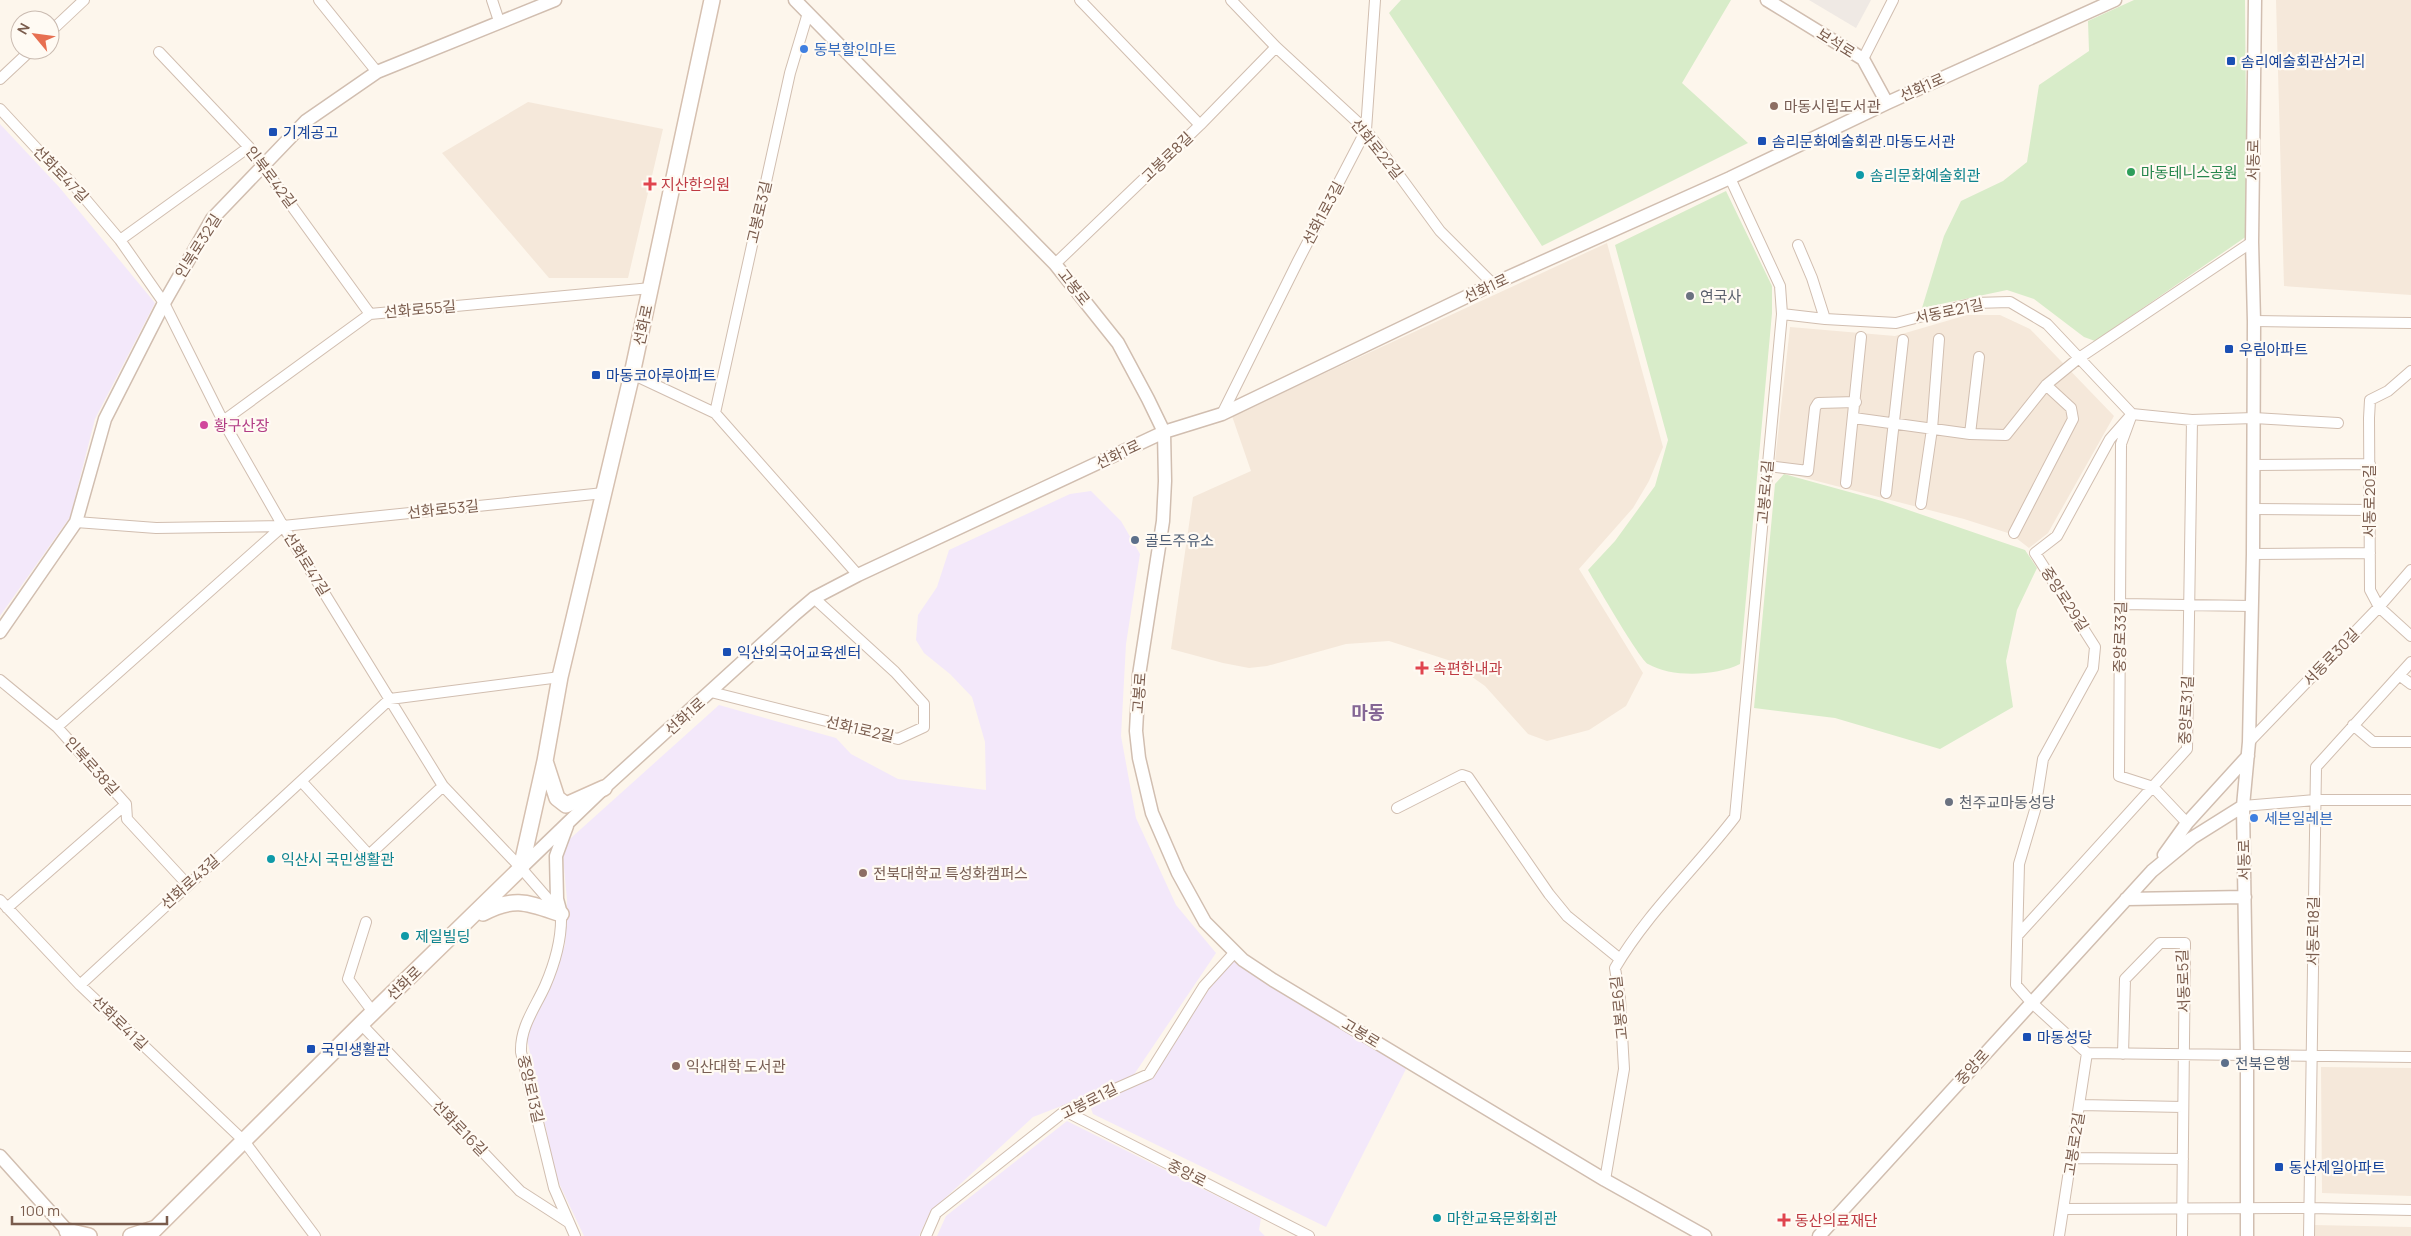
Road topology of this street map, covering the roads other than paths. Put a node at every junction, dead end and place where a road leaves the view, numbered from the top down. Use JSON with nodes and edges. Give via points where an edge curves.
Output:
{"nodes":[{"id":1,"x":84,"y":0,"type":"edge"},
{"id":2,"x":319,"y":0,"type":"edge"},
{"id":3,"x":492,"y":0,"type":"edge"},
{"id":4,"x":712,"y":0,"type":"edge"},
{"id":5,"x":795,"y":0,"type":"edge"},
{"id":6,"x":1080,"y":0,"type":"edge"},
{"id":7,"x":1231,"y":0,"type":"edge"},
{"id":8,"x":1375,"y":0,"type":"edge"},
{"id":9,"x":1767,"y":0,"type":"edge"},
{"id":10,"x":1893,"y":0,"type":"edge"},
{"id":11,"x":2115,"y":0,"type":"edge"},
{"id":12,"x":2255,"y":0,"type":"edge"},
{"id":13,"x":550,"y":1,"type":"edge"},
{"id":14,"x":808,"y":13,"type":"junction"},
{"id":15,"x":499,"y":21,"type":"junction"},
{"id":16,"x":60,"y":23,"type":"edge"},
{"id":17,"x":1276,"y":47,"type":"junction"},
{"id":18,"x":159,"y":52,"type":"dead end"},
{"id":19,"x":1863,"y":59,"type":"junction"},
{"id":20,"x":20,"y":60,"type":"edge"},
{"id":21,"x":377,"y":72,"type":"junction"},
{"id":22,"x":0,"y":79,"type":"edge"},
{"id":23,"x":1886,"y":103,"type":"junction"},
{"id":24,"x":0,"y":109,"type":"edge"},
{"id":25,"x":1200,"y":125,"type":"junction"},
{"id":26,"x":1366,"y":130,"type":"junction"},
{"id":27,"x":249,"y":147,"type":"junction"},
{"id":28,"x":262,"y":164,"type":"junction"},
{"id":29,"x":1730,"y":178,"type":"junction"},
{"id":30,"x":120,"y":240,"type":"junction"},
{"id":31,"x":2252,"y":242,"type":"junction"},
{"id":32,"x":1798,"y":245,"type":"dead end"},
{"id":33,"x":1055,"y":264,"type":"junction"},
{"id":34,"x":1493,"y":284,"type":"junction"},
{"id":35,"x":651,"y":288,"type":"junction"},
{"id":36,"x":164,"y":303,"type":"junction"},
{"id":37,"x":370,"y":314,"type":"junction"},
{"id":38,"x":1782,"y":314,"type":"junction"},
{"id":39,"x":1825,"y":320,"type":"junction"},
{"id":40,"x":2254,"y":321,"type":"junction"},
{"id":41,"x":2411,"y":323,"type":"edge"},
{"id":42,"x":1861,"y":337,"type":"dead end"},
{"id":43,"x":1940,"y":339,"type":"dead end"},
{"id":44,"x":1903,"y":340,"type":"dead end"},
{"id":45,"x":1979,"y":357,"type":"dead end"},
{"id":46,"x":2079,"y":358,"type":"junction"},
{"id":47,"x":2411,"y":372,"type":"edge"},
{"id":48,"x":632,"y":374,"type":"junction"},
{"id":49,"x":2046,"y":385,"type":"junction"},
{"id":50,"x":1856,"y":402,"type":"junction"},
{"id":51,"x":715,"y":413,"type":"junction"},
{"id":52,"x":1222,"y":414,"type":"junction"},
{"id":53,"x":2132,"y":414,"type":"junction"},
{"id":54,"x":1854,"y":418,"type":"junction"},
{"id":55,"x":2254,"y":418,"type":"junction"},
{"id":56,"x":2192,"y":420,"type":"junction"},
{"id":57,"x":223,"y":421,"type":"junction"},
{"id":58,"x":2338,"y":423,"type":"dead end"},
{"id":59,"x":1895,"y":424,"type":"junction"},
{"id":60,"x":1932,"y":429,"type":"junction"},
{"id":61,"x":1164,"y":432,"type":"junction"},
{"id":62,"x":1970,"y":434,"type":"junction"},
{"id":63,"x":2370,"y":464,"type":"junction"},
{"id":64,"x":2254,"y":465,"type":"junction"},
{"id":65,"x":1768,"y":466,"type":"junction"},
{"id":66,"x":1846,"y":483,"type":"dead end"},
{"id":67,"x":604,"y":493,"type":"junction"},
{"id":68,"x":1886,"y":493,"type":"dead end"},
{"id":69,"x":1921,"y":504,"type":"dead end"},
{"id":70,"x":2253,"y":509,"type":"junction"},
{"id":71,"x":2369,"y":510,"type":"junction"},
{"id":72,"x":76,"y":522,"type":"junction"},
{"id":73,"x":283,"y":526,"type":"junction"},
{"id":74,"x":2014,"y":533,"type":"dead end"},
{"id":75,"x":2370,"y":553,"type":"junction"},
{"id":76,"x":2253,"y":554,"type":"junction"},
{"id":77,"x":2411,"y":570,"type":"edge"},
{"id":78,"x":858,"y":575,"type":"junction"},
{"id":79,"x":814,"y":598,"type":"junction"},
{"id":80,"x":2121,"y":604,"type":"junction"},
{"id":81,"x":2189,"y":605,"type":"junction"},
{"id":82,"x":2252,"y":606,"type":"junction"},
{"id":83,"x":2380,"y":607,"type":"junction"},
{"id":84,"x":0,"y":632,"type":"edge"},
{"id":85,"x":2411,"y":636,"type":"edge"},
{"id":86,"x":2411,"y":662,"type":"edge"},
{"id":87,"x":2399,"y":675,"type":"junction"},
{"id":88,"x":560,"y":677,"type":"junction"},
{"id":89,"x":0,"y":680,"type":"edge"},
{"id":90,"x":2411,"y":684,"type":"edge"},
{"id":91,"x":711,"y":692,"type":"junction"},
{"id":92,"x":390,"y":699,"type":"junction"},
{"id":93,"x":2354,"y":725,"type":"junction"},
{"id":94,"x":57,"y":727,"type":"junction"},
{"id":95,"x":2249,"y":742,"type":"junction"},
{"id":96,"x":2411,"y":742,"type":"edge"},
{"id":97,"x":2248,"y":756,"type":"junction"},
{"id":98,"x":545,"y":761,"type":"junction"},
{"id":99,"x":302,"y":782,"type":"junction"},
{"id":100,"x":443,"y":786,"type":"junction"},
{"id":101,"x":2153,"y":787,"type":"junction"},
{"id":102,"x":604,"y":788,"type":"junction"},
{"id":103,"x":2315,"y":800,"type":"junction"},
{"id":104,"x":2411,"y":800,"type":"edge"},
{"id":105,"x":126,"y":804,"type":"junction"},
{"id":106,"x":2243,"y":806,"type":"junction"},
{"id":107,"x":1397,"y":808,"type":"dead end"},
{"id":108,"x":1735,"y":817,"type":"joint"},
{"id":109,"x":568,"y":823,"type":"junction"},
{"id":110,"x":2187,"y":823,"type":"junction"},
{"id":111,"x":521,"y":868,"type":"junction"},
{"id":112,"x":2152,"y":871,"type":"junction"},
{"id":113,"x":187,"y":884,"type":"junction"},
{"id":114,"x":2245,"y":897,"type":"junction"},
{"id":115,"x":2126,"y":899,"type":"junction"},
{"id":116,"x":0,"y":900,"type":"edge"},
{"id":117,"x":7,"y":908,"type":"junction"},
{"id":118,"x":560,"y":914,"type":"junction"},
{"id":119,"x":471,"y":919,"type":"junction"},
{"id":120,"x":366,"y":922,"type":"dead end"},
{"id":121,"x":2018,"y":935,"type":"junction"},
{"id":122,"x":1235,"y":952,"type":"junction"},
{"id":123,"x":1620,"y":959,"type":"junction"},
{"id":124,"x":80,"y":984,"type":"junction"},
{"id":125,"x":2031,"y":1002,"type":"junction"},
{"id":126,"x":373,"y":1012,"type":"junction"},
{"id":127,"x":361,"y":1024,"type":"junction"},
{"id":128,"x":2087,"y":1052,"type":"junction"},
{"id":129,"x":2123,"y":1054,"type":"junction"},
{"id":130,"x":2184,"y":1055,"type":"junction"},
{"id":131,"x":2247,"y":1056,"type":"junction"},
{"id":132,"x":2312,"y":1056,"type":"junction"},
{"id":133,"x":2411,"y":1057,"type":"edge"},
{"id":134,"x":2080,"y":1105,"type":"junction"},
{"id":135,"x":2184,"y":1107,"type":"junction"},
{"id":136,"x":1065,"y":1111,"type":"junction"},
{"id":137,"x":244,"y":1141,"type":"junction"},
{"id":138,"x":0,"y":1156,"type":"edge"},
{"id":139,"x":2072,"y":1158,"type":"junction"},
{"id":140,"x":2183,"y":1159,"type":"junction"},
{"id":141,"x":1605,"y":1180,"type":"junction"},
{"id":142,"x":2309,"y":1208,"type":"junction"},
{"id":143,"x":2064,"y":1209,"type":"junction"},
{"id":144,"x":2183,"y":1209,"type":"junction"},
{"id":145,"x":2247,"y":1209,"type":"junction"},
{"id":146,"x":2411,"y":1210,"type":"edge"},
{"id":147,"x":568,"y":1222,"type":"junction"},
{"id":148,"x":153,"y":1233,"type":"edge"},
{"id":149,"x":70,"y":1234,"type":"edge"},
{"id":150,"x":89,"y":1236,"type":"edge"},
{"id":151,"x":131,"y":1236,"type":"edge"},
{"id":152,"x":315,"y":1236,"type":"edge"},
{"id":153,"x":575,"y":1236,"type":"edge"},
{"id":154,"x":926,"y":1236,"type":"edge"},
{"id":155,"x":1309,"y":1236,"type":"edge"},
{"id":156,"x":1706,"y":1236,"type":"edge"},
{"id":157,"x":1819,"y":1236,"type":"edge"},
{"id":158,"x":2059,"y":1236,"type":"edge"},
{"id":159,"x":2182,"y":1236,"type":"edge"},
{"id":160,"x":2247,"y":1236,"type":"edge"},
{"id":161,"x":2310,"y":1236,"type":"edge"}],
"edges":[{"from":1,"to":16,"type":"street"},
{"from":2,"to":21,"type":"street"},
{"from":3,"to":15,"type":"street"},
{"from":4,"to":35,"type":"main road","name":"선화로"},
{"from":5,"to":14,"type":"street","name":"고봉로"},
{"from":6,"to":25,"type":"street"},
{"from":7,"to":17,"type":"street","name":"선화로22길"},
{"from":8,"to":26,"type":"street","name":"선화1로3길"},
{"from":9,"to":19,"type":"street","name":"보석로"},
{"from":10,"to":19,"type":"street"},
{"from":11,"to":23,"type":"street","name":"선화1로"},
{"from":12,"to":31,"type":"street","name":"서동로"},
{"from":13,"to":15,"type":"street","name":"인북로32길"},
{"from":14,"to":33,"type":"street","name":"고봉로"},
{"from":14,"to":51,"type":"street","name":"고봉로3길","via":[[790,73]]},
{"from":15,"to":21,"type":"street","name":"인북로32길"},
{"from":17,"to":25,"type":"street","name":"고봉로8길"},
{"from":17,"to":26,"type":"street","name":"선화로22길"},
{"from":18,"to":27,"type":"street","name":"인북로42길"},
{"from":19,"to":23,"type":"street","name":"보석로"},
{"from":20,"to":22,"type":"street"},
{"from":21,"to":28,"type":"street","name":"인북로32길","via":[[306,121]]},
{"from":23,"to":29,"type":"street","name":"선화1로"},
{"from":24,"to":30,"type":"street","name":"선화로47길","via":[[71,182]]},
{"from":25,"to":33,"type":"street","name":"고봉로8길"},
{"from":26,"to":34,"type":"street","name":"선화로22길","via":[[1440,231]]},
{"from":26,"to":52,"type":"street","name":"선화1로3길"},
{"from":27,"to":28,"type":"street","name":"인북로42길"},
{"from":27,"to":30,"type":"street"},
{"from":28,"to":36,"type":"street","name":"인북로32길","via":[[212,218]]},
{"from":28,"to":37,"type":"street","name":"인북로42길"},
{"from":29,"to":34,"type":"street","name":"선화1로"},
{"from":29,"to":38,"type":"street","name":"고봉로4길","via":[[1780,286]]},
{"from":30,"to":36,"type":"street","name":"선화로47길"},
{"from":31,"to":40,"type":"street","name":"서동로"},
{"from":31,"to":46,"type":"street"},
{"from":32,"to":39,"type":"street"},
{"from":33,"to":61,"type":"street","name":"고봉로","via":[[1118,343]]},
{"from":34,"to":52,"type":"street","name":"선화1로"},
{"from":35,"to":37,"type":"street","name":"선화로55길"},
{"from":35,"to":48,"type":"main road","name":"선화로"},
{"from":36,"to":57,"type":"street","name":"선화로47길"},
{"from":36,"to":72,"type":"street","name":"인북로32길","via":[[105,419]]},
{"from":37,"to":57,"type":"street","name":"선화로55길"},
{"from":38,"to":39,"type":"street","name":"서동로21길"},
{"from":38,"to":65,"type":"street","name":"고봉로4길"},
{"from":39,"to":46,"type":"street","name":"서동로21길","via":[[1896,323],[1974,303],[2010,302],[2047,324]]},
{"from":40,"to":41,"type":"street"},
{"from":40,"to":55,"type":"street","name":"서동로"},
{"from":42,"to":50,"type":"street"},
{"from":43,"to":60,"type":"street"},
{"from":44,"to":59,"type":"street"},
{"from":45,"to":62,"type":"street"},
{"from":46,"to":49,"type":"street"},
{"from":46,"to":53,"type":"street","name":"서동로21길"},
{"from":47,"to":63,"type":"street","name":"서동로20길","via":[[2388,391],[2370,400]]},
{"from":48,"to":51,"type":"street"},
{"from":48,"to":67,"type":"main road","name":"선화로"},
{"from":49,"to":62,"type":"street","via":[[2010,434]]},
{"from":49,"to":74,"type":"street","via":[[2071,408],[2072,419]]},
{"from":50,"to":54,"type":"street"},
{"from":50,"to":65,"type":"street","via":[[1818,404],[1815,408],[1808,471]]},
{"from":51,"to":78,"type":"street"},
{"from":52,"to":61,"type":"street","name":"선화1로"},
{"from":53,"to":56,"type":"street"},
{"from":53,"to":80,"type":"street","name":"중앙로33길","via":[[2121,444]]},
{"from":53,"to":121,"type":"street","name":"중앙로29길","via":[[2110,439],[2057,536],[2035,553],[2095,647],[2093,668],[2043,759],[2035,810],[2019,864]]},
{"from":54,"to":59,"type":"street"},
{"from":54,"to":66,"type":"street"},
{"from":55,"to":56,"type":"street"},
{"from":55,"to":58,"type":"street"},
{"from":55,"to":64,"type":"street","name":"서동로"},
{"from":56,"to":81,"type":"street","name":"중앙로31길"},
{"from":57,"to":73,"type":"street","name":"선화로47길"},
{"from":59,"to":60,"type":"street"},
{"from":59,"to":68,"type":"street"},
{"from":60,"to":62,"type":"street"},
{"from":60,"to":69,"type":"street"},
{"from":61,"to":78,"type":"street","name":"선화1로"},
{"from":61,"to":122,"type":"street","name":"고봉로","via":[[1163,521],[1139,675],[1136,731],[1139,758],[1152,813],[1178,873],[1205,922]]},
{"from":63,"to":64,"type":"street"},
{"from":63,"to":71,"type":"street","name":"서동로20길"},
{"from":64,"to":70,"type":"street","name":"서동로"},
{"from":65,"to":108,"type":"street","name":"고봉로4길"},
{"from":67,"to":73,"type":"street","name":"선화로53길"},
{"from":67,"to":88,"type":"main road","name":"선화로"},
{"from":70,"to":71,"type":"street"},
{"from":70,"to":76,"type":"street","name":"서동로"},
{"from":71,"to":75,"type":"street","name":"서동로20길"},
{"from":72,"to":73,"type":"street","name":"선화로53길","via":[[156,528]]},
{"from":72,"to":84,"type":"street","name":"인북로32길"},
{"from":73,"to":92,"type":"street","name":"선화로47길"},
{"from":73,"to":94,"type":"street"},
{"from":75,"to":76,"type":"street"},
{"from":75,"to":83,"type":"street","name":"서동로20길","via":[[2370,590]]},
{"from":76,"to":82,"type":"street","name":"서동로"},
{"from":77,"to":83,"type":"street","name":"서동로30길"},
{"from":78,"to":79,"type":"street","name":"선화1로"},
{"from":79,"to":91,"type":"street","name":"선화1로"},
{"from":79,"to":91,"type":"street","name":"선화1로2길","via":[[896,672],[924,704],[924,727],[898,739]]},
{"from":80,"to":81,"type":"street"},
{"from":80,"to":101,"type":"street","name":"중앙로33길","via":[[2119,776]]},
{"from":81,"to":82,"type":"street"},
{"from":81,"to":101,"type":"street","name":"중앙로31길","via":[[2187,749]]},
{"from":82,"to":95,"type":"street","name":"서동로"},
{"from":83,"to":85,"type":"street","name":"서동로20길"},
{"from":83,"to":95,"type":"street","name":"서동로30길"},
{"from":86,"to":87,"type":"street","name":"서동로18길"},
{"from":87,"to":90,"type":"street"},
{"from":87,"to":93,"type":"street","name":"서동로18길"},
{"from":88,"to":92,"type":"street"},
{"from":88,"to":98,"type":"main road","name":"선화로"},
{"from":89,"to":94,"type":"street","name":"인북로38길"},
{"from":91,"to":102,"type":"street","name":"선화1로"},
{"from":92,"to":99,"type":"street","name":"선화로43길"},
{"from":92,"to":100,"type":"street","name":"선화로47길"},
{"from":93,"to":96,"type":"street","via":[[2373,742]]},
{"from":93,"to":103,"type":"street","name":"서동로18길","via":[[2316,767]]},
{"from":94,"to":105,"type":"street","name":"인북로38길"},
{"from":95,"to":97,"type":"street","name":"서동로"},
{"from":97,"to":106,"type":"street","name":"서동로"},
{"from":97,"to":110,"type":"street"},
{"from":98,"to":102,"type":"main road","via":[[557,798],[566,805]]},
{"from":98,"to":111,"type":"main road","name":"선화로"},
{"from":99,"to":100,"type":"street","via":[[369,855]]},
{"from":99,"to":113,"type":"street","name":"선화로43길"},
{"from":100,"to":111,"type":"street","name":"선화로47길"},
{"from":101,"to":110,"type":"street","name":"중앙로33길"},
{"from":101,"to":121,"type":"street","name":"중앙로31길"},
{"from":102,"to":109,"type":"street","name":"선화1로"},
{"from":103,"to":104,"type":"street"},
{"from":103,"to":106,"type":"street"},
{"from":103,"to":132,"type":"street","name":"서동로18길"},
{"from":105,"to":113,"type":"street","name":"인북로38길","via":[[127,819]]},
{"from":105,"to":117,"type":"street"},
{"from":106,"to":112,"type":"street","name":"중앙로","via":[[2192,838]]},
{"from":106,"to":114,"type":"street","name":"서동로"},
{"from":107,"to":123,"type":"street","via":[[1462,775],[1468,777],[1567,916]]},
{"from":108,"to":123,"type":"street","name":"고봉로6길"},
{"from":109,"to":111,"type":"street","name":"선화1로"},
{"from":109,"to":118,"type":"street","via":[[556,856]]},
{"from":110,"to":112,"type":"street"},
{"from":111,"to":118,"type":"street"},
{"from":111,"to":119,"type":"main road","name":"선화로"},
{"from":112,"to":115,"type":"street","name":"중앙로"},
{"from":113,"to":124,"type":"street","name":"선화로43길"},
{"from":114,"to":115,"type":"street"},
{"from":114,"to":131,"type":"street","name":"서동로"},
{"from":115,"to":125,"type":"street","name":"중앙로"},
{"from":116,"to":117,"type":"street","name":"선화로41길"},
{"from":117,"to":124,"type":"street","name":"선화로41길"},
{"from":118,"to":119,"type":"main road","via":[[529,903],[500,903]]},
{"from":118,"to":147,"type":"street","name":"중앙로13길","via":[[559,946],[546,984],[520,1038],[554,1188]]},
{"from":119,"to":126,"type":"main road","name":"선화로"},
{"from":120,"to":126,"type":"street","via":[[348,979]]},
{"from":121,"to":125,"type":"street","name":"중앙로29길","via":[[2016,985]]},
{"from":122,"to":136,"type":"street","name":"고봉로1길","via":[[1204,986],[1149,1074]]},
{"from":122,"to":141,"type":"street","name":"고봉로","via":[[1273,980]]},
{"from":123,"to":141,"type":"street","name":"고봉로6길","via":[[1615,968],[1624,1069]]},
{"from":124,"to":137,"type":"street","name":"선화로41길"},
{"from":125,"to":128,"type":"street"},
{"from":125,"to":157,"type":"street","name":"중앙로"},
{"from":126,"to":127,"type":"main road","name":"선화로"},
{"from":127,"to":137,"type":"main road","name":"선화로"},
{"from":127,"to":147,"type":"street","name":"선화로16길","via":[[520,1191]]},
{"from":128,"to":129,"type":"street"},
{"from":128,"to":134,"type":"street","name":"고봉로2길"},
{"from":129,"to":130,"type":"street"},
{"from":129,"to":130,"type":"street","name":"서동로5길","via":[[2125,979],[2160,943],[2185,943]]},
{"from":130,"to":131,"type":"street"},
{"from":130,"to":135,"type":"street","name":"서동로5길"},
{"from":131,"to":132,"type":"street"},
{"from":131,"to":145,"type":"street","name":"서동로"},
{"from":132,"to":133,"type":"street"},
{"from":132,"to":142,"type":"street","name":"서동로18길"},
{"from":134,"to":135,"type":"street"},
{"from":134,"to":139,"type":"street","name":"고봉로2길"},
{"from":135,"to":140,"type":"street","name":"서동로5길"},
{"from":136,"to":154,"type":"street","name":"고봉로1길","via":[[936,1213]]},
{"from":136,"to":155,"type":"street","name":"중앙로"},
{"from":137,"to":148,"type":"main road","name":"선화로"},
{"from":137,"to":152,"type":"street","name":"선화로41길"},
{"from":138,"to":149,"type":"street"},
{"from":139,"to":140,"type":"street"},
{"from":139,"to":143,"type":"street","name":"고봉로2길"},
{"from":140,"to":144,"type":"street","name":"서동로5길"},
{"from":141,"to":156,"type":"street","name":"고봉로"},
{"from":142,"to":145,"type":"street"},
{"from":142,"to":146,"type":"street"},
{"from":142,"to":161,"type":"street","name":"서동로18길"},
{"from":143,"to":144,"type":"street"},
{"from":143,"to":158,"type":"street","name":"고봉로2길"},
{"from":144,"to":145,"type":"street"},
{"from":144,"to":159,"type":"street","name":"서동로5길"},
{"from":145,"to":160,"type":"street","name":"서동로"},
{"from":147,"to":153,"type":"street","name":"중앙로13길"},
{"from":148,"to":151,"type":"main road"},
{"from":149,"to":150,"type":"main road"}]}
